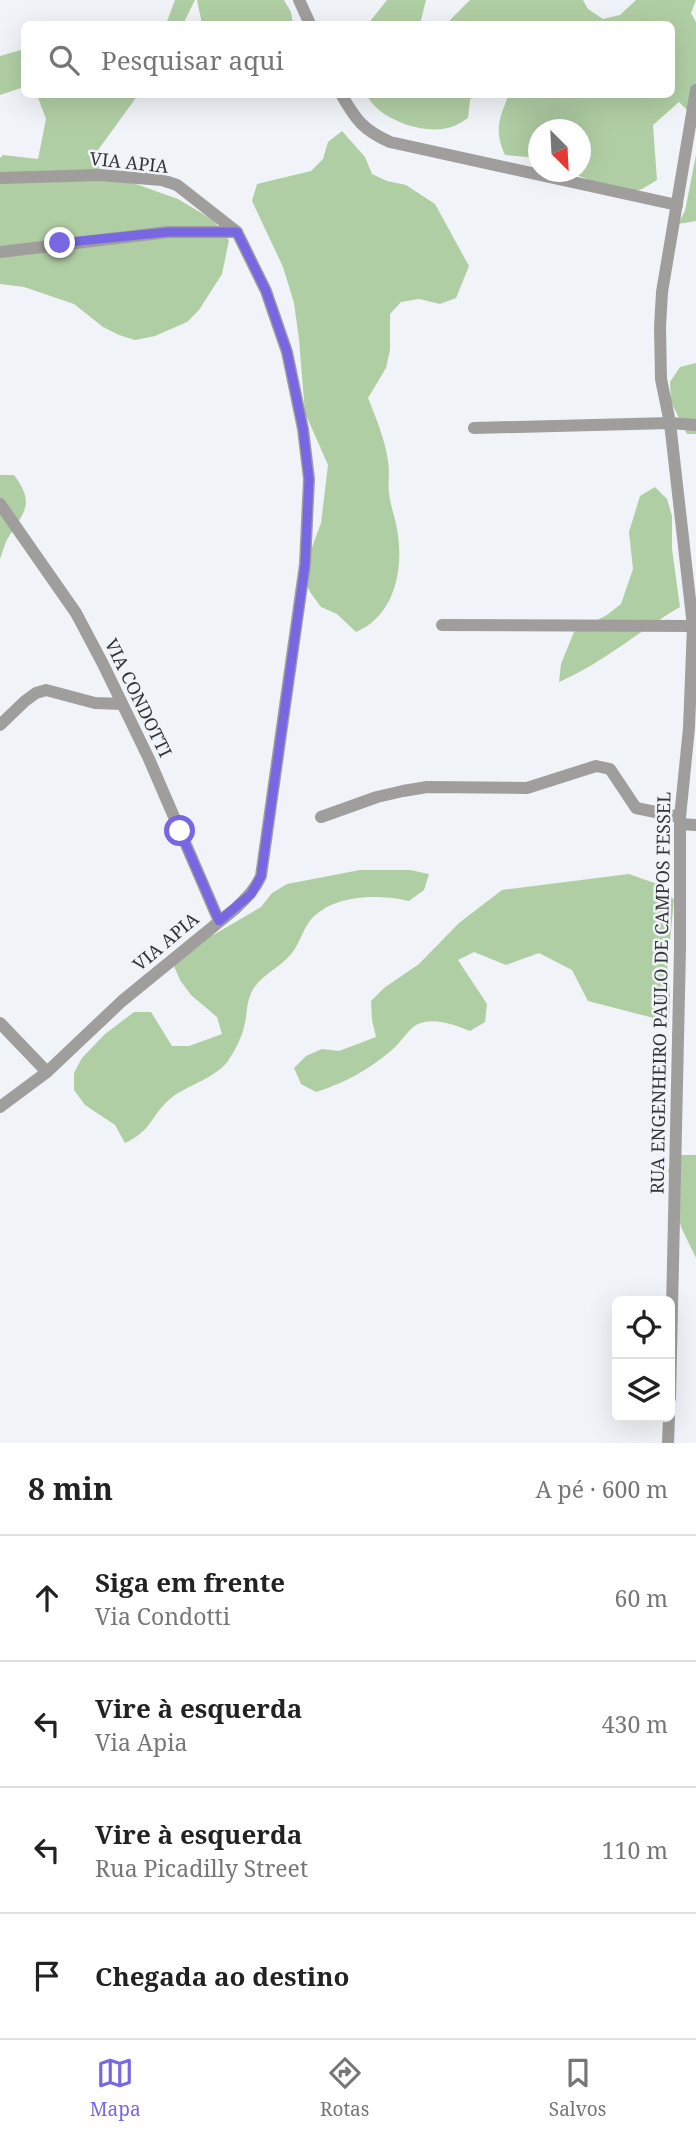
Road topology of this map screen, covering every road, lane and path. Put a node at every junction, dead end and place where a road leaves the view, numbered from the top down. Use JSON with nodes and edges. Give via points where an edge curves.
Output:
{"nodes":[{"id":1,"x":299,"y":0,"type":"edge"},
{"id":2,"x":309,"y":21,"type":"edge"},
{"id":3,"x":696,"y":90,"type":"edge"},
{"id":4,"x":343,"y":98,"type":"edge"},
{"id":5,"x":0,"y":178,"type":"edge"},
{"id":6,"x":677,"y":205,"type":"junction"},
{"id":7,"x":237,"y":232,"type":"junction"},
{"id":8,"x":0,"y":252,"type":"edge"},
{"id":9,"x":670,"y":423,"type":"junction"},
{"id":10,"x":696,"y":425,"type":"edge"},
{"id":11,"x":474,"y":428,"type":"dead end"},
{"id":12,"x":0,"y":503,"type":"edge"},
{"id":13,"x":442,"y":625,"type":"dead end"},
{"id":14,"x":693,"y":626,"type":"junction"},
{"id":15,"x":122,"y":705,"type":"junction"},
{"id":16,"x":0,"y":725,"type":"edge"},
{"id":17,"x":321,"y":817,"type":"dead end"},
{"id":18,"x":680,"y":820,"type":"junction"},
{"id":19,"x":696,"y":825,"type":"edge"},
{"id":20,"x":219,"y":921,"type":"junction"},
{"id":21,"x":0,"y":1023,"type":"edge"},
{"id":22,"x":47,"y":1073,"type":"junction"},
{"id":23,"x":0,"y":1107,"type":"edge"},
{"id":24,"x":671,"y":1359,"type":"edge"},
{"id":25,"x":669,"y":1422,"type":"edge"},
{"id":26,"x":668,"y":1443,"type":"edge"}],
"edges":[{"from":1,"to":2,"type":"street"},
{"from":3,"to":6,"type":"street","name":"RUA ENGENHEIRO PAULO DE CAMPOS FESSEL"},
{"from":4,"to":6,"type":"street","via":[[358,122],[390,142]]},
{"from":5,"to":7,"type":"street","name":"VIA APIA","via":[[100,175],[162,180],[177,186]]},
{"from":6,"to":9,"type":"street","name":"RUA ENGENHEIRO PAULO DE CAMPOS FESSEL","via":[[660,327]]},
{"from":7,"to":8,"type":"street","via":[[168,232]]},
{"from":7,"to":20,"type":"street","name":"VIA APIA","via":[[266,291],[287,352],[309,480],[305,565],[261,876],[251,894]]},
{"from":9,"to":10,"type":"street"},
{"from":9,"to":11,"type":"street"},
{"from":9,"to":14,"type":"street","name":"RUA ENGENHEIRO PAULO DE CAMPOS FESSEL"},
{"from":12,"to":15,"type":"street","name":"VIA CONDOTTI","via":[[76,614]]},
{"from":13,"to":14,"type":"street"},
{"from":14,"to":18,"type":"street","name":"RUA ENGENHEIRO PAULO DE CAMPOS FESSEL"},
{"from":15,"to":16,"type":"street","via":[[46,690],[25,701]]},
{"from":15,"to":20,"type":"street","name":"VIA CONDOTTI"},
{"from":17,"to":18,"type":"street","via":[[403,791],[527,788],[596,766],[610,769],[636,808]]},
{"from":18,"to":19,"type":"street"},
{"from":18,"to":24,"type":"street","name":"RUA ENGENHEIRO PAULO DE CAMPOS FESSEL"},
{"from":20,"to":22,"type":"street","name":"VIA APIA","via":[[122,1001]]},
{"from":21,"to":22,"type":"street"},
{"from":22,"to":23,"type":"street","name":"VIA APIA"},
{"from":25,"to":26,"type":"street"}]}
